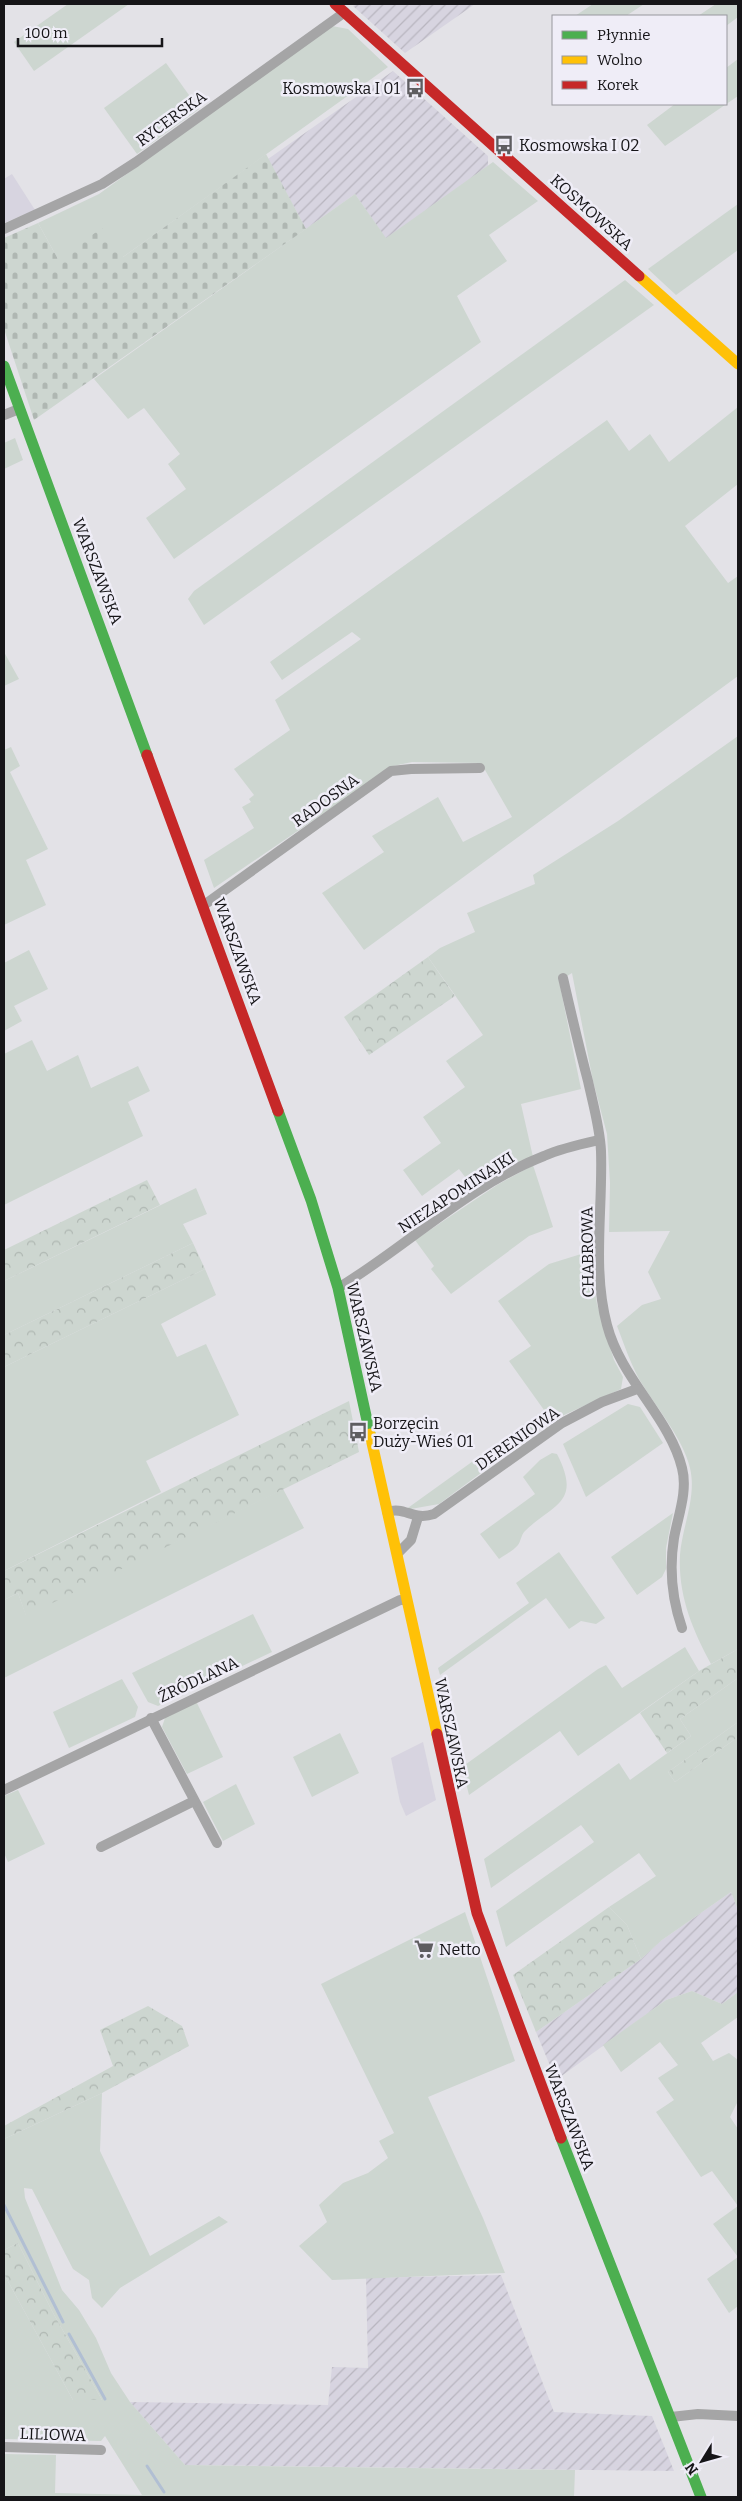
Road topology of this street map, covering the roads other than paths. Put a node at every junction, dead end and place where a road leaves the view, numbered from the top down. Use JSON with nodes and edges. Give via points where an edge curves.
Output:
{"nodes":[{"id":1,"x":335,"y":4,"type":"edge"},
{"id":2,"x":345,"y":12,"type":"junction"},
{"id":3,"x":4,"y":228,"type":"edge"},
{"id":4,"x":738,"y":364,"type":"edge"},
{"id":5,"x":4,"y":366,"type":"edge"},
{"id":6,"x":19,"y":409,"type":"junction"},
{"id":7,"x":4,"y":415,"type":"edge"},
{"id":8,"x":480,"y":768,"type":"dead end"},
{"id":9,"x":204,"y":905,"type":"junction"},
{"id":10,"x":563,"y":978,"type":"dead end"},
{"id":11,"x":600,"y":1140,"type":"junction"},
{"id":12,"x":338,"y":1288,"type":"junction"},
{"id":13,"x":637,"y":1389,"type":"junction"},
{"id":14,"x":388,"y":1512,"type":"junction"},
{"id":15,"x":418,"y":1517,"type":"junction"},
{"id":16,"x":397,"y":1554,"type":"junction"},
{"id":17,"x":406,"y":1600,"type":"junction"},
{"id":18,"x":682,"y":1628,"type":"dead end"},
{"id":19,"x":151,"y":1718,"type":"junction"},
{"id":20,"x":4,"y":1790,"type":"edge"},
{"id":21,"x":194,"y":1801,"type":"junction"},
{"id":22,"x":217,"y":1843,"type":"dead end"},
{"id":23,"x":101,"y":1846,"type":"dead end"},
{"id":24,"x":738,"y":2416,"type":"edge"},
{"id":25,"x":671,"y":2418,"type":"junction"},
{"id":26,"x":4,"y":2447,"type":"edge"},
{"id":27,"x":102,"y":2450,"type":"dead end"},
{"id":28,"x":701,"y":2497,"type":"edge"}],
"edges":[{"from":1,"to":2,"type":"main road","name":"KOSMOWSKA"},
{"from":2,"to":3,"type":"street","name":"RYCERSKA","via":[[102,184]]},
{"from":2,"to":4,"type":"main road","name":"KOSMOWSKA"},
{"from":5,"to":6,"type":"main road","name":"WARSZAWSKA"},
{"from":6,"to":7,"type":"street"},
{"from":6,"to":9,"type":"main road","name":"WARSZAWSKA"},
{"from":8,"to":9,"type":"street","name":"RADOSNA","via":[[391,771]]},
{"from":9,"to":12,"type":"main road","name":"WARSZAWSKA","via":[[311,1200]]},
{"from":10,"to":11,"type":"street","name":"CHABROWA"},
{"from":11,"to":12,"type":"street","name":"NIEZAPOMINAJKI","via":[[542,1156],[508,1174]]},
{"from":11,"to":13,"type":"street","name":"CHABROWA","via":[[602,1300],[607,1326],[619,1358]]},
{"from":12,"to":14,"type":"main road","name":"WARSZAWSKA"},
{"from":13,"to":15,"type":"street","name":"DERENIOWA","via":[[602,1402],[562,1423],[434,1514]]},
{"from":13,"to":18,"type":"street","name":"CHABROWA","via":[[659,1420],[683,1469],[672,1572],[672,1588]]},
{"from":14,"to":15,"type":"street","via":[[399,1509]]},
{"from":14,"to":16,"type":"main road","name":"WARSZAWSKA"},
{"from":15,"to":16,"type":"street","via":[[411,1540]]},
{"from":16,"to":17,"type":"main road","name":"WARSZAWSKA"},
{"from":17,"to":19,"type":"street","name":"ŹRÓDLANA","via":[[400,1600]]},
{"from":17,"to":25,"type":"main road","name":"WARSZAWSKA","via":[[477,1913]]},
{"from":19,"to":20,"type":"street","name":"ŹRÓDLANA"},
{"from":19,"to":21,"type":"street"},
{"from":21,"to":22,"type":"street"},
{"from":21,"to":23,"type":"street"},
{"from":24,"to":25,"type":"street","via":[[698,2414]]},
{"from":25,"to":28,"type":"main road","name":"WARSZAWSKA"},
{"from":26,"to":27,"type":"street","name":"LILIOWA"}]}
